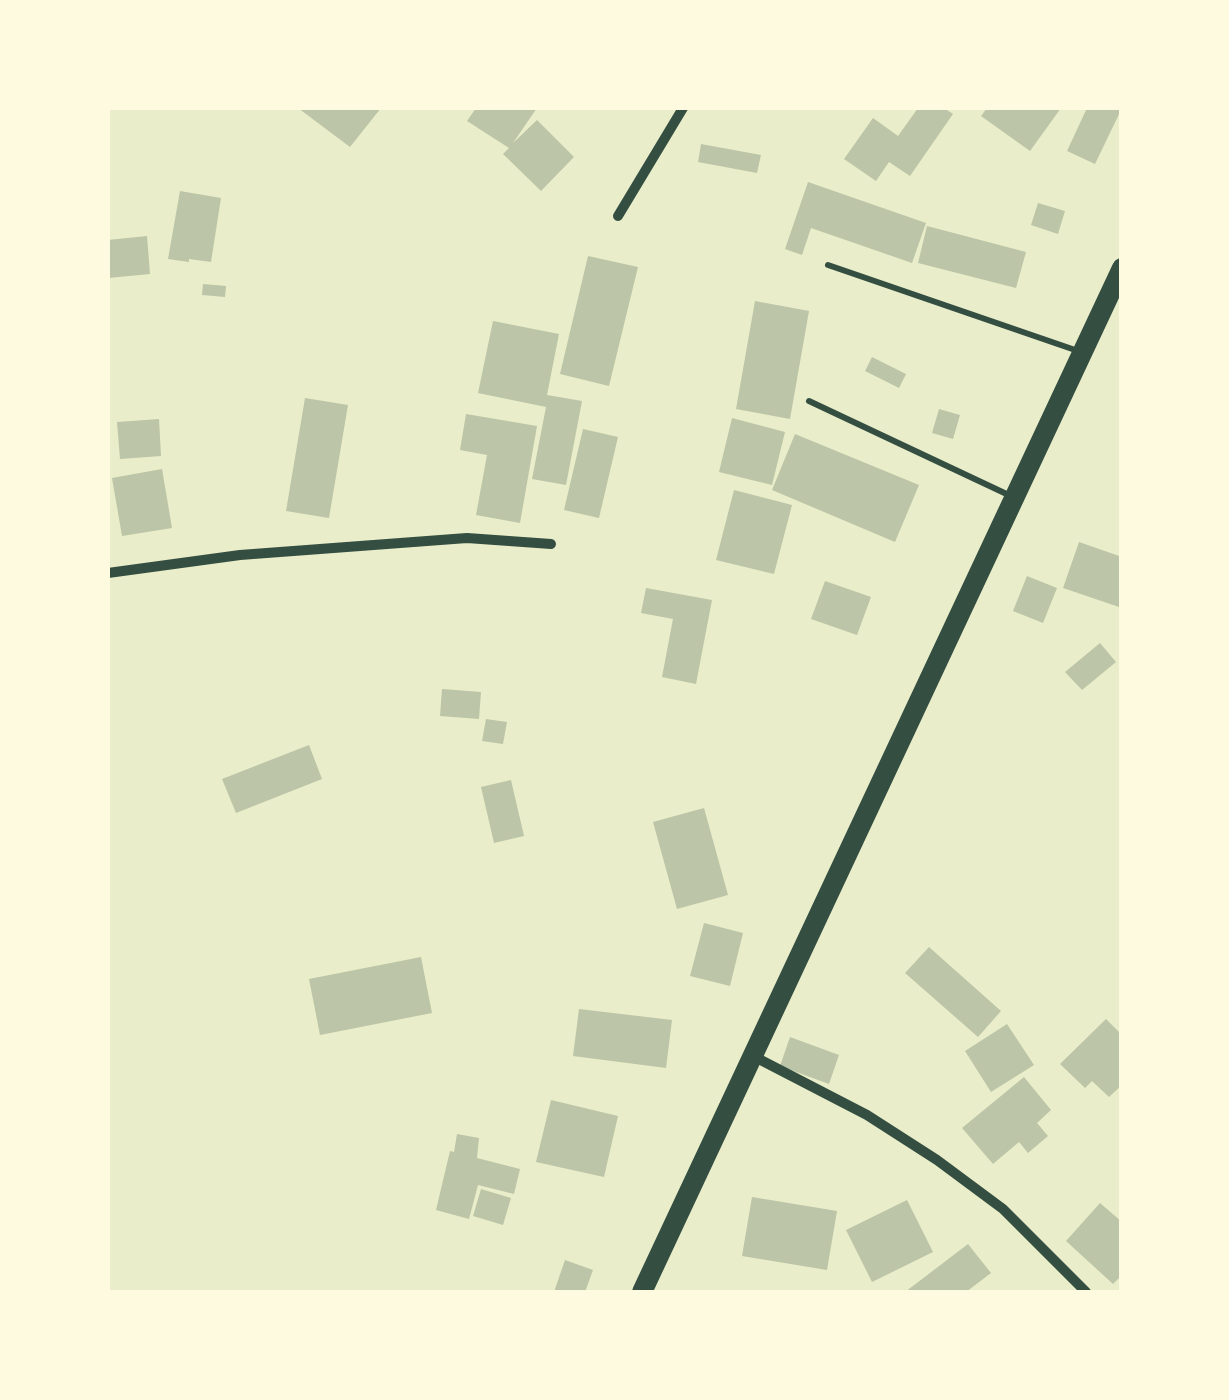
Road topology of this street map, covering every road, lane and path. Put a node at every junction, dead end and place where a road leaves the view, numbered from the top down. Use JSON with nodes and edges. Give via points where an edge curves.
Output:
{"nodes":[{"id":1,"x":683,"y":108,"type":"edge"},
{"id":2,"x":618,"y":216,"type":"dead end"},
{"id":3,"x":828,"y":264,"type":"dead end"},
{"id":4,"x":1122,"y":268,"type":"edge"},
{"id":5,"x":1082,"y":352,"type":"junction"},
{"id":6,"x":808,"y":400,"type":"dead end"},
{"id":7,"x":1014,"y":497,"type":"junction"},
{"id":8,"x":551,"y":544,"type":"dead end"},
{"id":9,"x":108,"y":574,"type":"edge"},
{"id":10,"x":753,"y":1056,"type":"junction"},
{"id":11,"x":642,"y":1292,"type":"edge"},
{"id":12,"x":1086,"y":1292,"type":"edge"}],
"edges":[{"from":1,"to":2,"type":"street"},
{"from":3,"to":5,"type":"lane"},
{"from":4,"to":5,"type":"main road"},
{"from":5,"to":7,"type":"main road"},
{"from":6,"to":7,"type":"lane"},
{"from":7,"to":10,"type":"main road"},
{"from":8,"to":9,"type":"street","via":[[468,538],[240,555]]},
{"from":10,"to":11,"type":"main road"},
{"from":10,"to":12,"type":"street","via":[[938,1160],[1002,1209]]}]}
